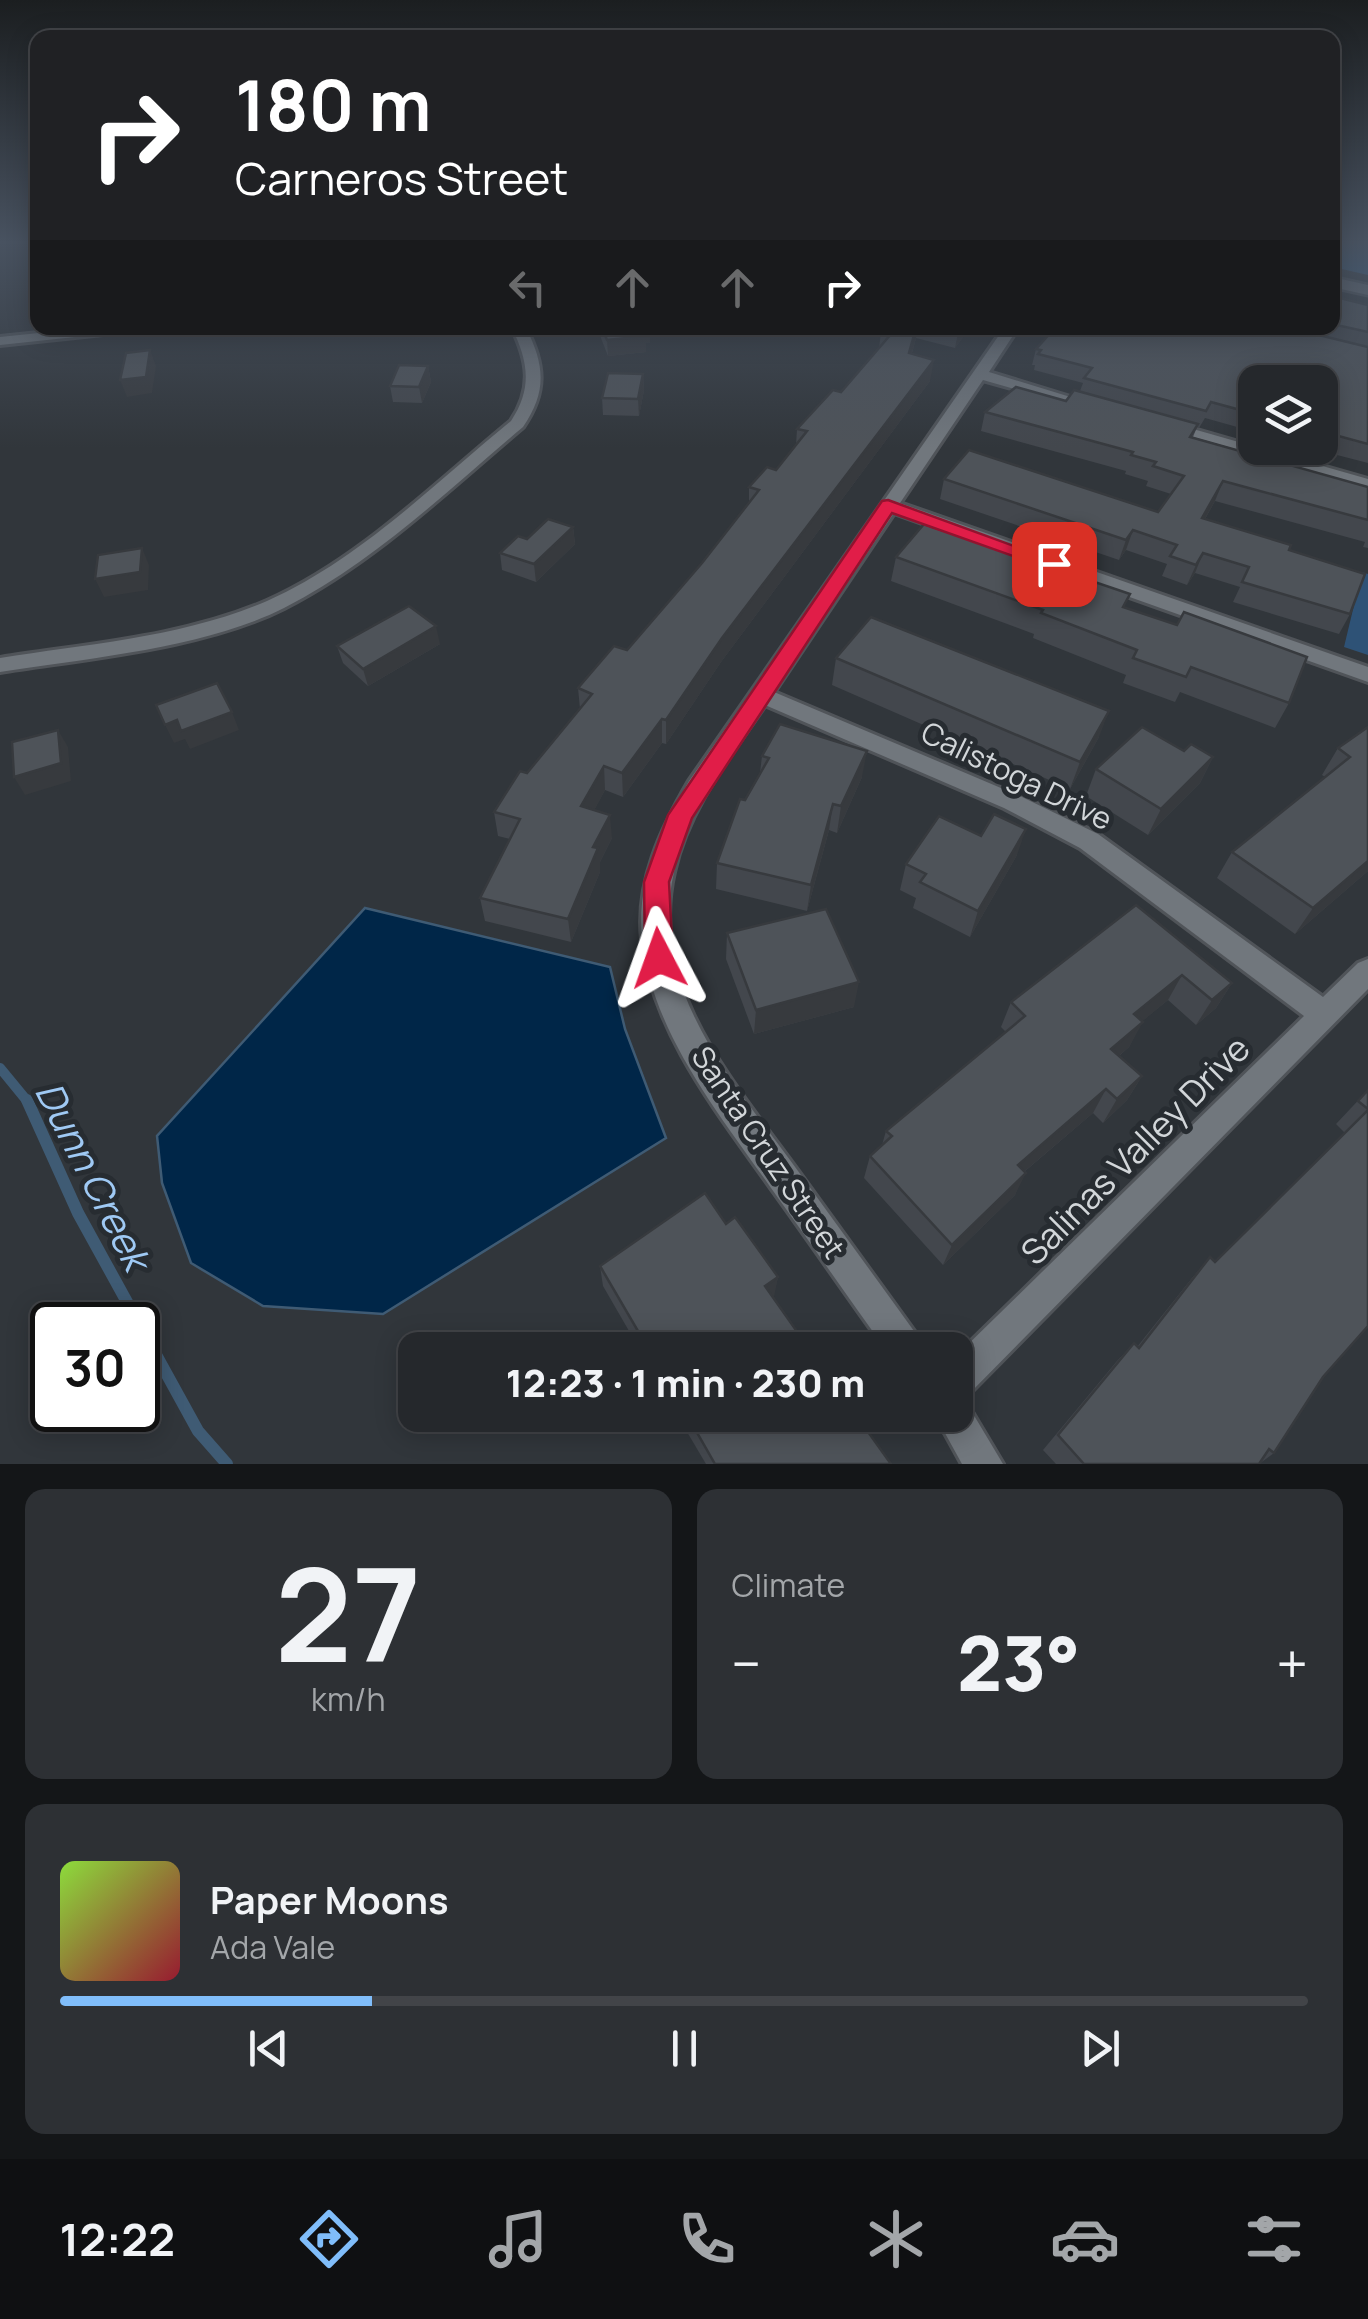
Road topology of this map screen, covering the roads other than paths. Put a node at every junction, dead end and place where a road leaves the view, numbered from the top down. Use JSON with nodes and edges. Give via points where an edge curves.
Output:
{"nodes":[{"id":1,"x":56,"y":335,"type":"edge"},
{"id":2,"x":523,"y":335,"type":"edge"},
{"id":3,"x":1006,"y":335,"type":"edge"},
{"id":4,"x":0,"y":341,"type":"edge"},
{"id":5,"x":980,"y":374,"type":"junction"},
{"id":6,"x":1120,"y":414,"type":"edge"},
{"id":7,"x":1140,"y":419,"type":"edge"},
{"id":8,"x":1368,"y":484,"type":"edge"},
{"id":9,"x":888,"y":505,"type":"junction"},
{"id":10,"x":0,"y":665,"type":"edge"},
{"id":11,"x":1368,"y":674,"type":"edge"},
{"id":12,"x":761,"y":695,"type":"junction"},
{"id":13,"x":1368,"y":971,"type":"edge"},
{"id":14,"x":1324,"y":1014,"type":"junction"},
{"id":15,"x":894,"y":1332,"type":"edge"},
{"id":16,"x":973,"y":1364,"type":"edge"},
{"id":17,"x":964,"y":1432,"type":"edge"},
{"id":18,"x":984,"y":1464,"type":"edge"}],
"edges":[{"from":1,"to":4,"type":"street"},
{"from":2,"to":10,"type":"street","via":[[538,380],[517,424],[331,576],[274,605],[208,626]]},
{"from":3,"to":5,"type":"street","name":"Santa Cruz Street"},
{"from":5,"to":6,"type":"street"},
{"from":5,"to":9,"type":"street","name":"Santa Cruz Street"},
{"from":7,"to":8,"type":"street"},
{"from":9,"to":11,"type":"street"},
{"from":9,"to":12,"type":"street","name":"Santa Cruz Street"},
{"from":12,"to":14,"type":"street","name":"Calistoga Drive","via":[[1088,841]]},
{"from":12,"to":15,"type":"street","name":"Santa Cruz Street","via":[[689,801],[666,851],[656,882],[659,958],[704,1062]]},
{"from":13,"to":14,"type":"street","name":"Salinas Valley Drive"},
{"from":14,"to":16,"type":"street","name":"Salinas Valley Drive"},
{"from":17,"to":18,"type":"street"}]}
